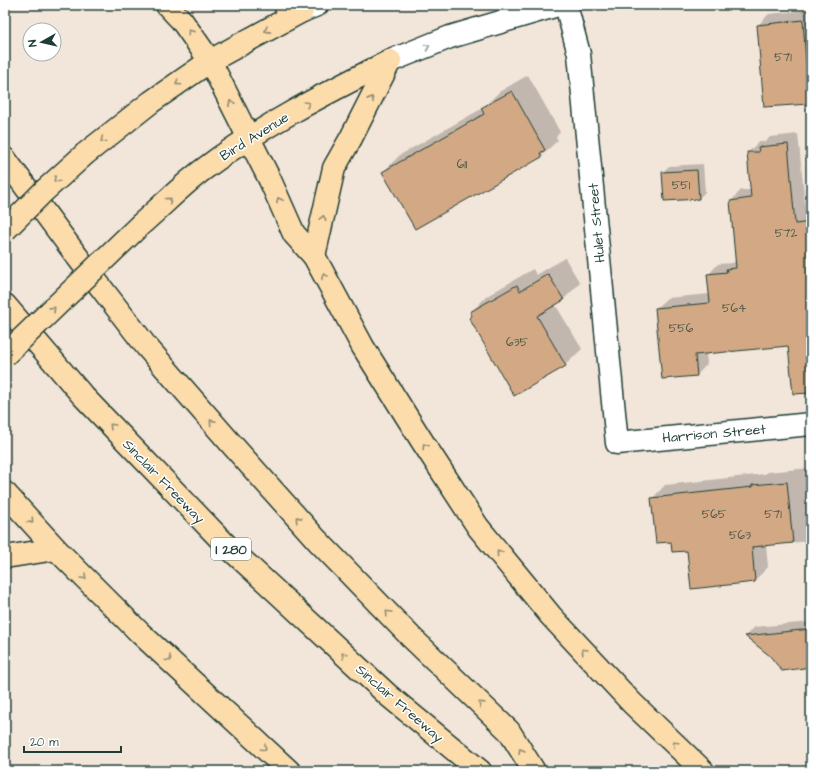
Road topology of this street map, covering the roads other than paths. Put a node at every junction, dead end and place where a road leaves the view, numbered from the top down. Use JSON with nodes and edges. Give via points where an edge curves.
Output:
{"nodes":[{"id":1,"x":167,"y":5,"type":"edge"},
{"id":2,"x":558,"y":5,"type":"edge"},
{"id":3,"x":566,"y":5,"type":"edge"},
{"id":4,"x":301,"y":7,"type":"edge"},
{"id":5,"x":210,"y":61,"type":"junction"},
{"id":6,"x":390,"y":62,"type":"junction"},
{"id":7,"x":249,"y":138,"type":"junction"},
{"id":8,"x":5,"y":159,"type":"edge"},
{"id":9,"x":5,"y":230,"type":"edge"},
{"id":10,"x":314,"y":256,"type":"junction"},
{"id":11,"x":5,"y":304,"type":"edge"},
{"id":12,"x":5,"y":355,"type":"edge"},
{"id":13,"x":811,"y":424,"type":"edge"},
{"id":14,"x":617,"y":443,"type":"joint"},
{"id":15,"x":5,"y":493,"type":"edge"},
{"id":16,"x":56,"y":550,"type":"junction"},
{"id":17,"x":5,"y":557,"type":"edge"},
{"id":18,"x":289,"y":771,"type":"edge"},
{"id":19,"x":480,"y":771,"type":"edge"},
{"id":20,"x":534,"y":771,"type":"edge"},
{"id":21,"x":703,"y":771,"type":"edge"}],
"edges":[{"from":5,"to":1,"type":"main road","one_way":true,"via":[[182,21]]},
{"from":6,"to":2,"type":"street","name":"Bird Avenue","one_way":true,"via":[[450,37]]},
{"from":3,"to":14,"type":"street","name":"Hulet Street","via":[[580,54]]},
{"from":4,"to":5,"type":"main road","one_way":true},
{"from":7,"to":5,"type":"main road","one_way":true},
{"from":5,"to":9,"type":"main road","one_way":true,"bridge":true,"via":[[151,102],[85,154]]},
{"from":7,"to":6,"type":"main road","name":"Bird Avenue","one_way":true,"via":[[326,93]]},
{"from":10,"to":6,"type":"main road","one_way":true,"via":[[334,168]]},
{"from":10,"to":7,"type":"main road","one_way":true,"via":[[294,234]]},
{"from":12,"to":7,"type":"main road","name":"Bird Avenue","one_way":true,"bridge":true,"via":[[140,225],[203,170]]},
{"from":20,"to":8,"type":"main road","one_way":true,"via":[[509,731],[411,637],[322,545],[146,346]]},
{"from":21,"to":10,"type":"main road","one_way":true,"via":[[632,703],[567,634],[478,526],[364,347]]},
{"from":19,"to":11,"type":"main road","name":"Sinclair Freeway","number":"I 280","one_way":true,"via":[[389,696],[226,545],[83,396]]},
{"from":13,"to":14,"type":"street","name":"Harrison Street"},
{"from":15,"to":16,"type":"main road","one_way":true},
{"from":16,"to":17,"type":"main road"},
{"from":16,"to":18,"type":"main road","one_way":true,"via":[[140,633]]}]}
